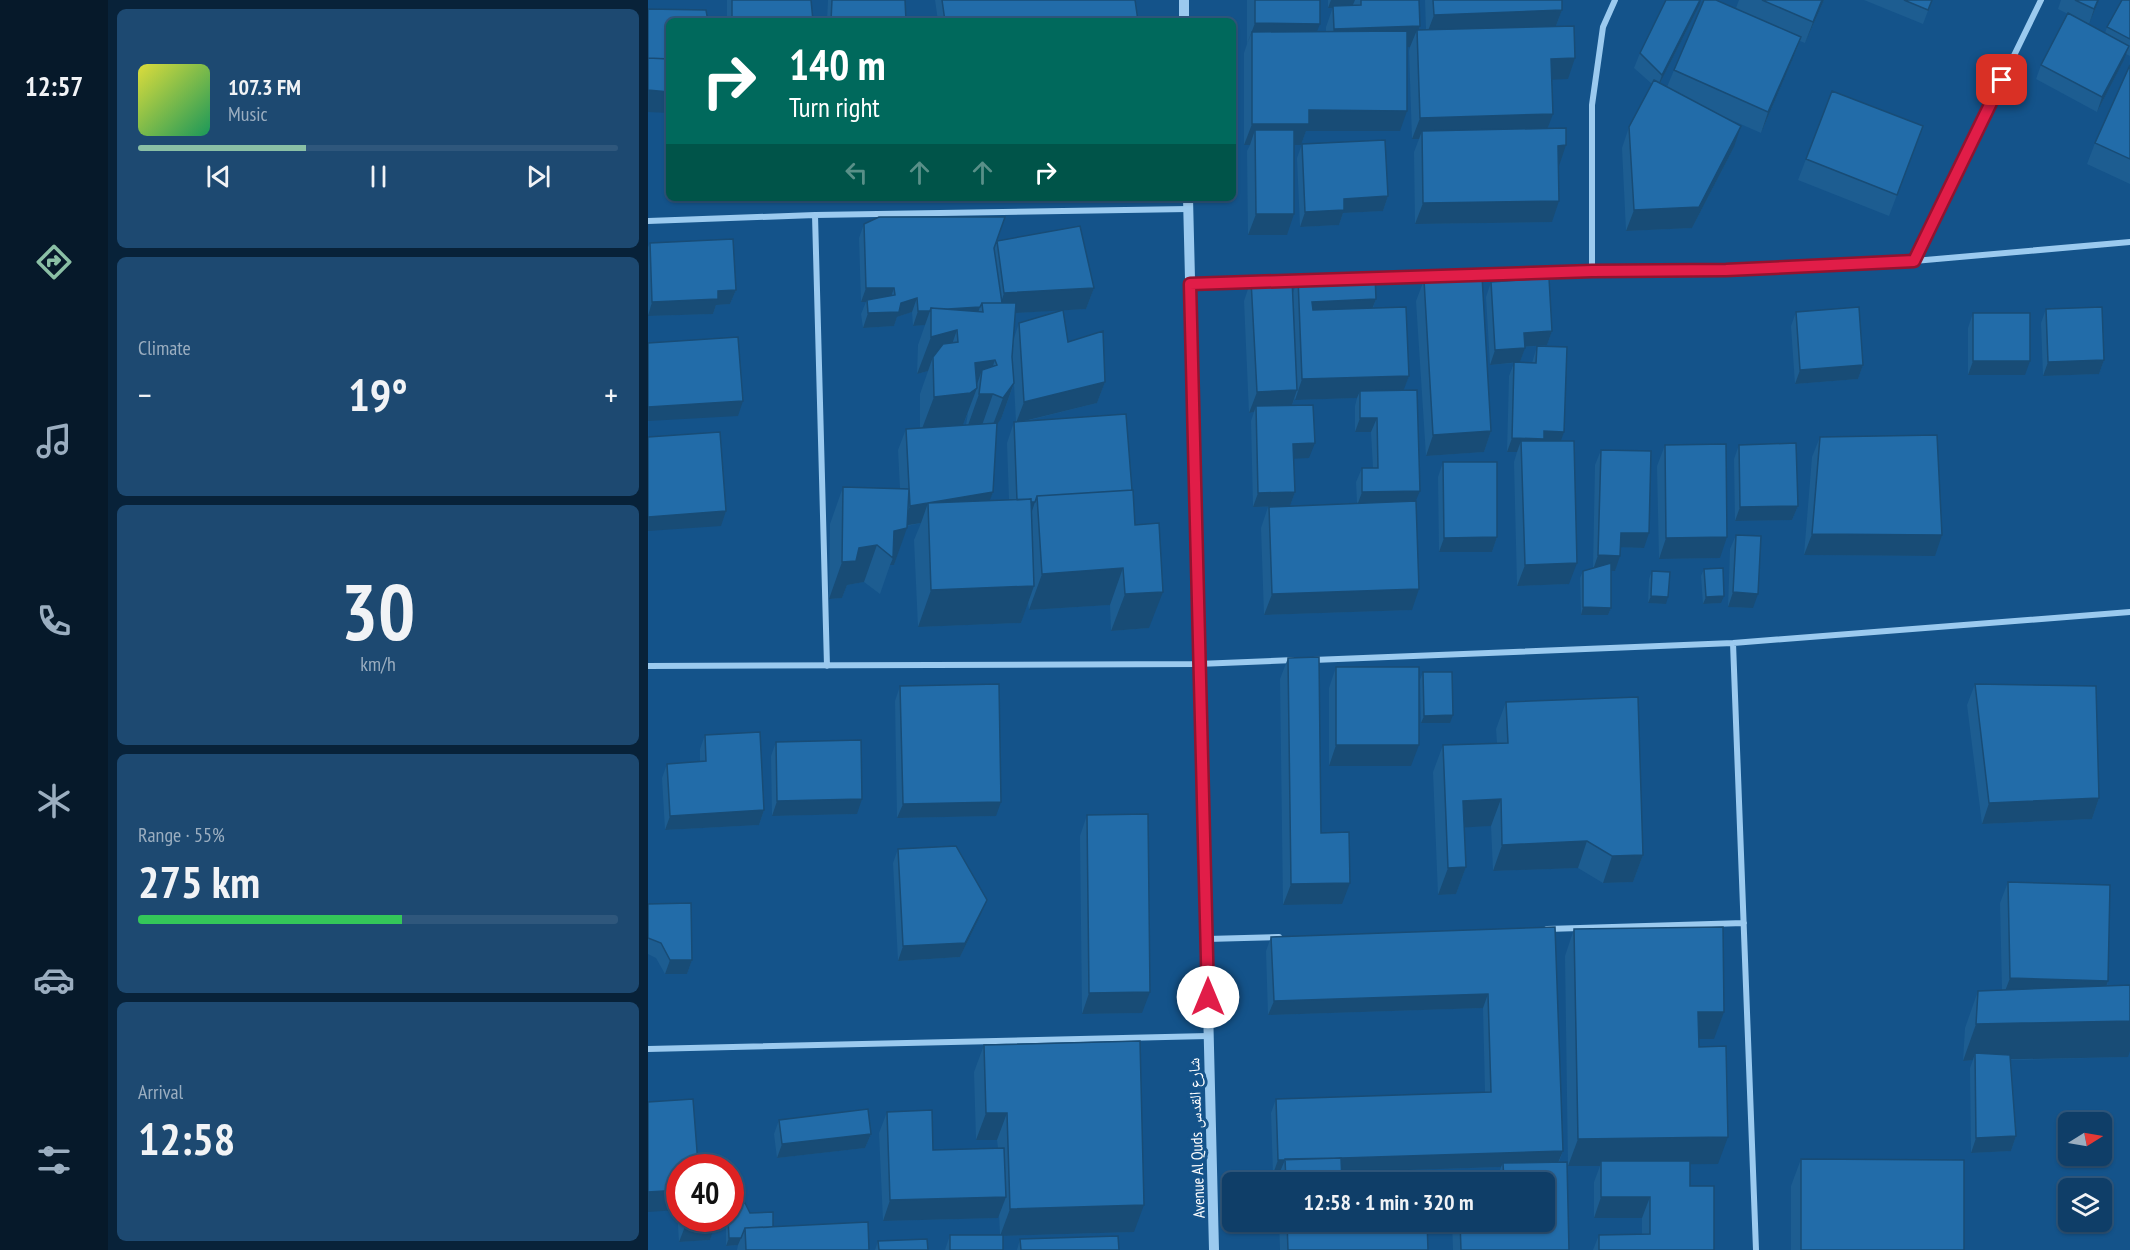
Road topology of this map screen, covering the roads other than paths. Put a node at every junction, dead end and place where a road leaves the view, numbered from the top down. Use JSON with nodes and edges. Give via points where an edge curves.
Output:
{"nodes":[{"id":1,"x":1184,"y":0,"type":"edge"},
{"id":2,"x":1615,"y":0,"type":"edge"},
{"id":3,"x":2041,"y":0,"type":"edge"},
{"id":4,"x":1184,"y":18,"type":"edge"},
{"id":5,"x":1188,"y":203,"type":"edge"},
{"id":6,"x":815,"y":215,"type":"junction"},
{"id":7,"x":648,"y":220,"type":"edge"},
{"id":8,"x":2130,"y":242,"type":"edge"},
{"id":9,"x":1914,"y":261,"type":"junction"},
{"id":10,"x":1592,"y":271,"type":"junction"},
{"id":11,"x":1355,"y":278,"type":"edge"},
{"id":12,"x":1261,"y":281,"type":"edge"},
{"id":13,"x":1190,"y":284,"type":"junction"},
{"id":14,"x":2130,"y":612,"type":"edge"},
{"id":15,"x":1733,"y":643,"type":"junction"},
{"id":16,"x":1198,"y":664,"type":"junction"},
{"id":17,"x":648,"y":666,"type":"edge"},
{"id":18,"x":827,"y":666,"type":"junction"},
{"id":19,"x":1744,"y":923,"type":"junction"},
{"id":20,"x":1539,"y":929,"type":"edge"},
{"id":21,"x":1290,"y":937,"type":"edge"},
{"id":22,"x":1207,"y":939,"type":"junction"},
{"id":23,"x":1208,"y":1036,"type":"junction"},
{"id":24,"x":648,"y":1049,"type":"edge"},
{"id":25,"x":1214,"y":1250,"type":"edge"},
{"id":26,"x":1756,"y":1250,"type":"edge"}],
"edges":[{"from":1,"to":4,"type":"street"},
{"from":2,"to":10,"type":"street","via":[[1603,27],[1592,105]]},
{"from":3,"to":9,"type":"street"},
{"from":5,"to":6,"type":"street"},
{"from":5,"to":13,"type":"street","name":"Avenue Al Quds شارع القدس"},
{"from":6,"to":7,"type":"street"},
{"from":6,"to":18,"type":"street"},
{"from":8,"to":9,"type":"street"},
{"from":9,"to":10,"type":"street","via":[[1726,270]]},
{"from":10,"to":11,"type":"street"},
{"from":12,"to":13,"type":"street"},
{"from":13,"to":16,"type":"street","name":"Avenue Al Quds شارع القدس"},
{"from":14,"to":15,"type":"street"},
{"from":15,"to":16,"type":"street"},
{"from":15,"to":19,"type":"street"},
{"from":16,"to":18,"type":"street"},
{"from":16,"to":22,"type":"street","name":"Avenue Al Quds شارع القدس"},
{"from":17,"to":18,"type":"street"},
{"from":19,"to":20,"type":"street"},
{"from":19,"to":26,"type":"street"},
{"from":21,"to":22,"type":"street"},
{"from":22,"to":23,"type":"street","name":"Avenue Al Quds شارع القدس"},
{"from":23,"to":24,"type":"street"},
{"from":23,"to":25,"type":"street","name":"Avenue Al Quds شارع القدس"}]}
